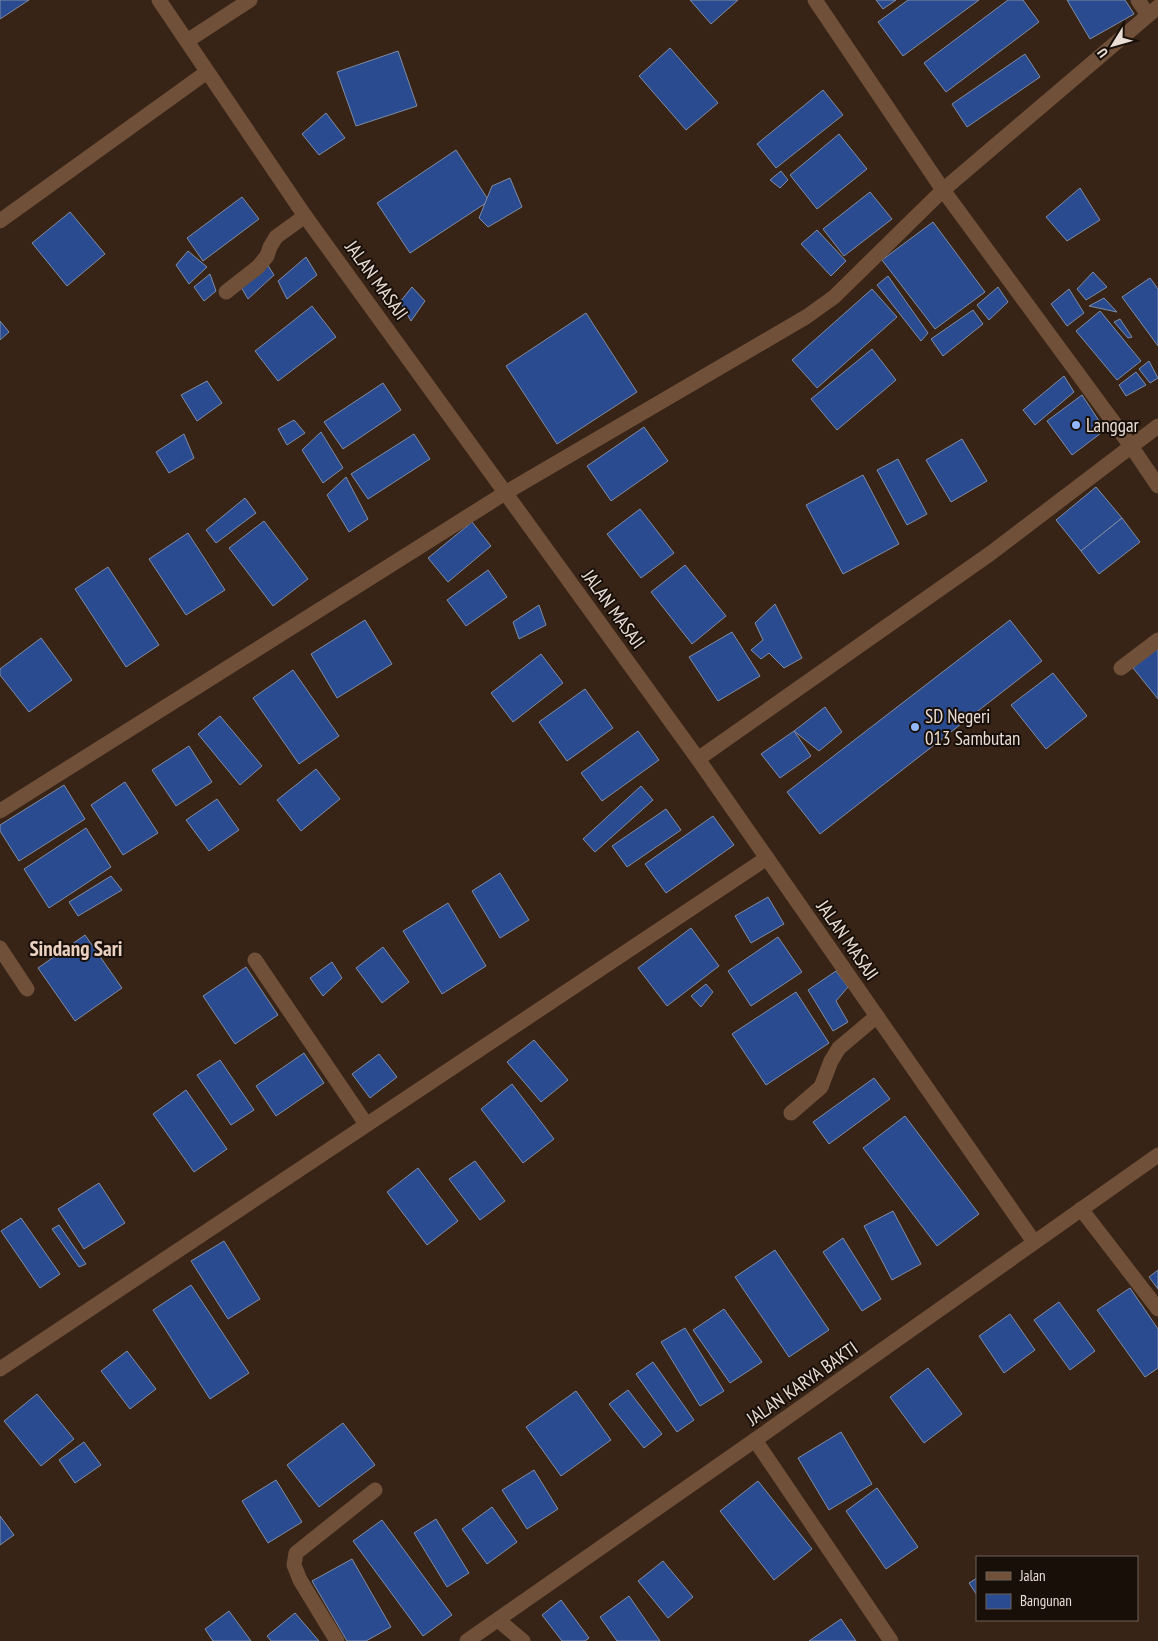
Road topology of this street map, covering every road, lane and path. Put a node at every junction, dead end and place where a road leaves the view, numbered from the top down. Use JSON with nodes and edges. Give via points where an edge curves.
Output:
{"nodes":[{"id":1,"x":159,"y":0,"type":"edge"},
{"id":2,"x":250,"y":0,"type":"edge"},
{"id":3,"x":815,"y":0,"type":"edge"},
{"id":4,"x":1138,"y":0,"type":"edge"},
{"id":5,"x":1153,"y":11,"type":"edge"},
{"id":6,"x":187,"y":41,"type":"junction"},
{"id":7,"x":207,"y":72,"type":"junction"},
{"id":8,"x":943,"y":190,"type":"junction"},
{"id":9,"x":306,"y":216,"type":"junction"},
{"id":10,"x":0,"y":221,"type":"edge"},
{"id":11,"x":226,"y":292,"type":"dead end"},
{"id":12,"x":1158,"y":426,"type":"edge"},
{"id":13,"x":1131,"y":446,"type":"junction"},
{"id":14,"x":1158,"y":486,"type":"edge"},
{"id":15,"x":505,"y":493,"type":"junction"},
{"id":16,"x":1158,"y":640,"type":"edge"},
{"id":17,"x":1121,"y":668,"type":"dead end"},
{"id":18,"x":698,"y":759,"type":"junction"},
{"id":19,"x":0,"y":811,"type":"edge"},
{"id":20,"x":767,"y":858,"type":"junction"},
{"id":21,"x":0,"y":948,"type":"edge"},
{"id":22,"x":255,"y":960,"type":"dead end"},
{"id":23,"x":27,"y":989,"type":"dead end"},
{"id":24,"x":877,"y":1016,"type":"junction"},
{"id":25,"x":791,"y":1113,"type":"dead end"},
{"id":26,"x":366,"y":1124,"type":"junction"},
{"id":27,"x":1158,"y":1156,"type":"edge"},
{"id":28,"x":1081,"y":1209,"type":"junction"},
{"id":29,"x":1034,"y":1242,"type":"junction"},
{"id":30,"x":1158,"y":1309,"type":"edge"},
{"id":31,"x":0,"y":1369,"type":"edge"},
{"id":32,"x":755,"y":1440,"type":"junction"},
{"id":33,"x":375,"y":1490,"type":"dead end"},
{"id":34,"x":498,"y":1620,"type":"junction"},
{"id":35,"x":337,"y":1641,"type":"edge"},
{"id":36,"x":467,"y":1641,"type":"edge"},
{"id":37,"x":523,"y":1641,"type":"edge"},
{"id":38,"x":891,"y":1641,"type":"edge"}],
"edges":[{"from":1,"to":6,"type":"street","name":"JALAN MASAJI"},
{"from":2,"to":6,"type":"street"},
{"from":3,"to":8,"type":"street"},
{"from":4,"to":5,"type":"street"},
{"from":5,"to":8,"type":"street"},
{"from":6,"to":7,"type":"street","name":"JALAN MASAJI"},
{"from":7,"to":9,"type":"street","name":"JALAN MASAJI"},
{"from":7,"to":10,"type":"street"},
{"from":8,"to":13,"type":"street"},
{"from":8,"to":15,"type":"street","via":[[834,296],[806,318]]},
{"from":9,"to":11,"type":"street","via":[[276,237],[268,256]]},
{"from":9,"to":15,"type":"street","name":"JALAN MASAJI"},
{"from":12,"to":13,"type":"street"},
{"from":13,"to":14,"type":"street"},
{"from":13,"to":18,"type":"street","via":[[991,553]]},
{"from":15,"to":18,"type":"street","name":"JALAN MASAJI"},
{"from":15,"to":19,"type":"street"},
{"from":16,"to":17,"type":"street"},
{"from":18,"to":20,"type":"street","name":"JALAN MASAJI"},
{"from":20,"to":24,"type":"street","name":"JALAN MASAJI"},
{"from":20,"to":26,"type":"street"},
{"from":21,"to":23,"type":"street"},
{"from":22,"to":26,"type":"street"},
{"from":24,"to":25,"type":"street","via":[[839,1048],[821,1087]]},
{"from":24,"to":29,"type":"street","name":"JALAN MASAJI"},
{"from":26,"to":31,"type":"street"},
{"from":27,"to":28,"type":"street","name":"JALAN KARYA BAKTI"},
{"from":28,"to":29,"type":"street","name":"JALAN KARYA BAKTI"},
{"from":28,"to":30,"type":"street"},
{"from":29,"to":32,"type":"street","name":"JALAN KARYA BAKTI"},
{"from":32,"to":34,"type":"street","name":"JALAN KARYA BAKTI"},
{"from":32,"to":38,"type":"street"},
{"from":33,"to":35,"type":"street","via":[[296,1553],[294,1565],[300,1580]]},
{"from":34,"to":36,"type":"street","name":"JALAN KARYA BAKTI"},
{"from":34,"to":37,"type":"street"}]}
